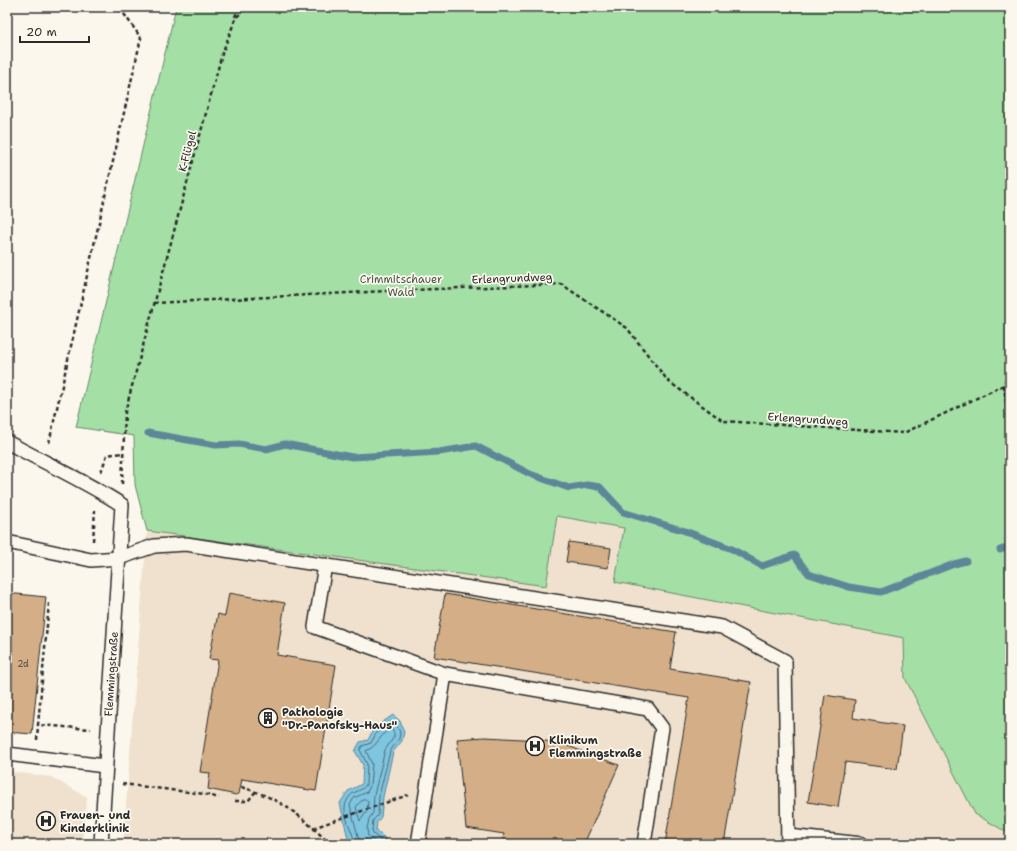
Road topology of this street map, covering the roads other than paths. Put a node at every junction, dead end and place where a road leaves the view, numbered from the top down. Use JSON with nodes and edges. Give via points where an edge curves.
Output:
{"nodes":[{"id":1,"x":7,"y":442,"type":"edge"},
{"id":2,"x":7,"y":542,"type":"edge"},
{"id":3,"x":119,"y":558,"type":"junction"},
{"id":4,"x":325,"y":565,"type":"junction"},
{"id":5,"x":445,"y":674,"type":"junction"},
{"id":6,"x":7,"y":754,"type":"edge"},
{"id":7,"x":106,"y":766,"type":"junction"},
{"id":8,"x":788,"y":840,"type":"edge"},
{"id":9,"x":101,"y":844,"type":"edge"},
{"id":10,"x":418,"y":844,"type":"edge"},
{"id":11,"x":644,"y":844,"type":"edge"},
{"id":12,"x":862,"y":844,"type":"edge"}],
"edges":[{"from":1,"to":3,"type":"lane","name":"Flemmingstraße","via":[[122,504]]},
{"from":2,"to":3,"type":"lane","via":[[91,560]]},
{"from":3,"to":4,"type":"lane","via":[[154,546],[186,544]]},
{"from":3,"to":7,"type":"lane","name":"Flemmingstraße"},
{"from":4,"to":5,"type":"lane","via":[[315,627]]},
{"from":4,"to":8,"type":"lane","via":[[722,627],[785,661]]},
{"from":5,"to":10,"type":"lane"},
{"from":5,"to":11,"type":"lane","via":[[648,709],[662,728]]},
{"from":6,"to":7,"type":"lane"},
{"from":7,"to":9,"type":"lane","name":"Flemmingstraße"},
{"from":8,"to":12,"type":"lane"}]}
